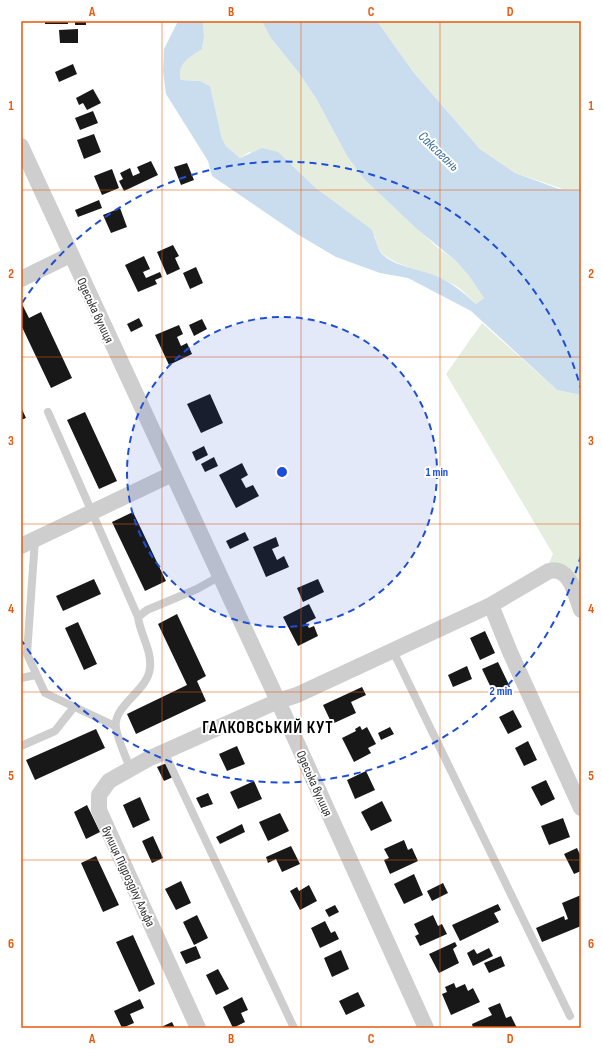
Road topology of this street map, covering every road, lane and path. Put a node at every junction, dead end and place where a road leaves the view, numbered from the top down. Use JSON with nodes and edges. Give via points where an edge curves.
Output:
{"nodes":[{"id":1,"x":21,"y":146,"type":"edge"},
{"id":2,"x":70,"y":255,"type":"junction"},
{"id":3,"x":21,"y":278,"type":"edge"},
{"id":4,"x":48,"y":412,"type":"dead end"},
{"id":5,"x":172,"y":474,"type":"junction"},
{"id":6,"x":92,"y":512,"type":"junction"},
{"id":7,"x":28,"y":542,"type":"edge"},
{"id":8,"x":220,"y":576,"type":"junction"},
{"id":9,"x":491,"y":605,"type":"junction"},
{"id":10,"x":581,"y":610,"type":"edge"},
{"id":11,"x":138,"y":617,"type":"junction"},
{"id":12,"x":393,"y":651,"type":"junction"},
{"id":13,"x":36,"y":675,"type":"junction"},
{"id":14,"x":21,"y":678,"type":"edge"},
{"id":15,"x":278,"y":701,"type":"junction"},
{"id":16,"x":74,"y":707,"type":"junction"},
{"id":17,"x":115,"y":726,"type":"junction"},
{"id":18,"x":21,"y":746,"type":"edge"},
{"id":19,"x":164,"y":752,"type":"junction"},
{"id":20,"x":130,"y":769,"type":"junction"},
{"id":21,"x":581,"y":808,"type":"edge"},
{"id":22,"x":570,"y":1016,"type":"dead end"},
{"id":23,"x":198,"y":1028,"type":"edge"},
{"id":24,"x":294,"y":1028,"type":"edge"},
{"id":25,"x":426,"y":1028,"type":"edge"}],
"edges":[{"from":1,"to":2,"type":"street","name":"Одеська вулиця"},
{"from":2,"to":3,"type":"street"},
{"from":2,"to":5,"type":"street","name":"Одеська вулиця"},
{"from":4,"to":6,"type":"lane"},
{"from":5,"to":6,"type":"street"},
{"from":5,"to":8,"type":"street","name":"Одеська вулиця"},
{"from":6,"to":7,"type":"street"},
{"from":6,"to":11,"type":"lane"},
{"from":7,"to":13,"type":"lane","via":[[27,654]]},
{"from":8,"to":11,"type":"lane","via":[[197,589],[147,610]]},
{"from":8,"to":15,"type":"street","name":"Одеська вулиця"},
{"from":9,"to":10,"type":"street","name":"вулиця Підрозділу Альфа","via":[[549,571],[556,570],[562,572],[569,581]]},
{"from":9,"to":12,"type":"street","name":"вулиця Підрозділу Альфа"},
{"from":9,"to":21,"type":"street"},
{"from":11,"to":17,"type":"lane","via":[[147,646],[150,667],[148,677],[136,695],[121,708]]},
{"from":12,"to":15,"type":"street","name":"вулиця Підрозділу Альфа","via":[[297,695]]},
{"from":12,"to":22,"type":"lane"},
{"from":13,"to":14,"type":"lane"},
{"from":13,"to":16,"type":"lane","via":[[45,694]]},
{"from":15,"to":19,"type":"street","name":"вулиця Підрозділу Альфа"},
{"from":15,"to":25,"type":"street","name":"Одеська вулиця"},
{"from":16,"to":17,"type":"lane"},
{"from":16,"to":18,"type":"lane","via":[[55,731]]},
{"from":17,"to":20,"type":"lane"},
{"from":19,"to":20,"type":"street","name":"вулиця Підрозділу Альфа"},
{"from":19,"to":24,"type":"lane"},
{"from":20,"to":23,"type":"street","name":"вулиця Підрозділу Альфа","via":[[109,781],[99,795],[99,810]]}]}
